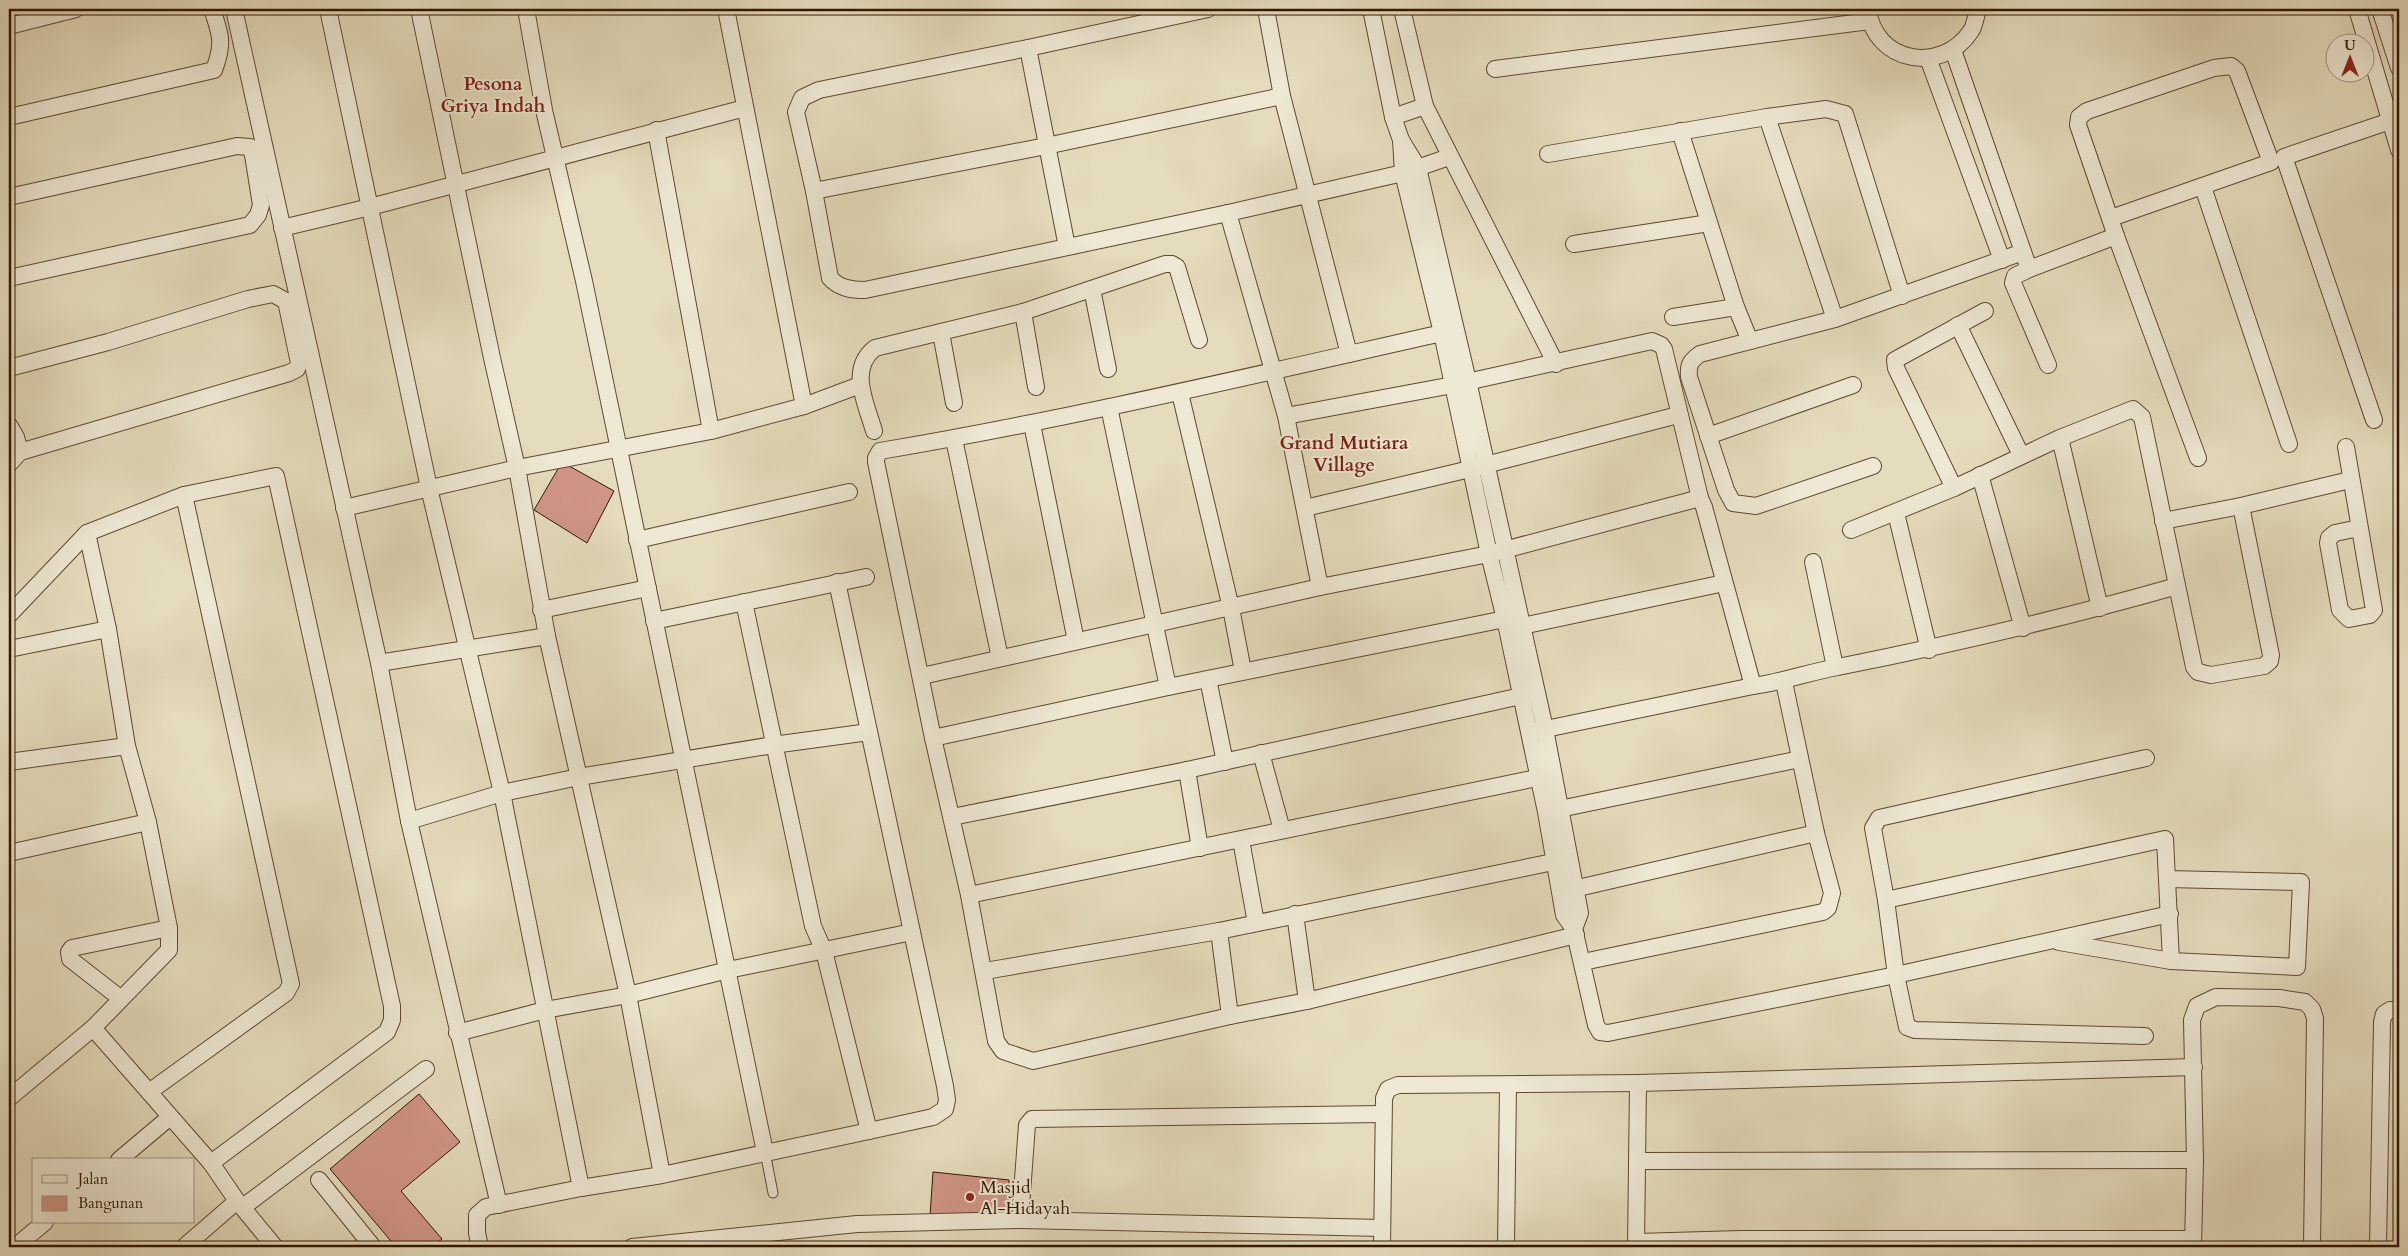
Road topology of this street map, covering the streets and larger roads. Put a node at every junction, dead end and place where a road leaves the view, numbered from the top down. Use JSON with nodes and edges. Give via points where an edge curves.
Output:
{"nodes":[{"id":1,"x":76,"y":9,"type":"edge"},
{"id":2,"x":212,"y":9,"type":"edge"},
{"id":3,"x":234,"y":9,"type":"edge"},
{"id":4,"x":328,"y":9,"type":"edge"},
{"id":5,"x":419,"y":9,"type":"edge"},
{"id":6,"x":526,"y":9,"type":"edge"},
{"id":7,"x":726,"y":9,"type":"edge"},
{"id":8,"x":1208,"y":9,"type":"edge"},
{"id":9,"x":1266,"y":9,"type":"edge"},
{"id":10,"x":1371,"y":9,"type":"edge"},
{"id":11,"x":1402,"y":9,"type":"edge"},
{"id":12,"x":1980,"y":9,"type":"edge"},
{"id":13,"x":2358,"y":9,"type":"edge"},
{"id":14,"x":2380,"y":9,"type":"edge"},
{"id":15,"x":1869,"y":15,"type":"edge"},
{"id":16,"x":9,"y":26,"type":"edge"},
{"id":17,"x":1028,"y":48,"type":"junction"},
{"id":18,"x":1953,"y":50,"type":"junction"},
{"id":19,"x":1928,"y":58,"type":"junction"},
{"id":20,"x":2399,"y":68,"type":"edge"},
{"id":21,"x":1495,"y":69,"type":"dead end"},
{"id":22,"x":1282,"y":96,"type":"junction"},
{"id":23,"x":1425,"y":106,"type":"junction"},
{"id":24,"x":744,"y":108,"type":"junction"},
{"id":25,"x":9,"y":117,"type":"edge"},
{"id":26,"x":1393,"y":117,"type":"junction"},
{"id":27,"x":1767,"y":117,"type":"junction"},
{"id":28,"x":2395,"y":119,"type":"edge"},
{"id":29,"x":656,"y":130,"type":"junction"},
{"id":30,"x":1680,"y":131,"type":"junction"},
{"id":31,"x":1046,"y":146,"type":"junction"},
{"id":32,"x":2399,"y":150,"type":"edge"},
{"id":33,"x":1548,"y":154,"type":"dead end"},
{"id":34,"x":1449,"y":157,"type":"junction"},
{"id":35,"x":556,"y":159,"type":"junction"},
{"id":36,"x":2278,"y":160,"type":"junction"},
{"id":37,"x":1411,"y":171,"type":"junction"},
{"id":38,"x":455,"y":185,"type":"junction"},
{"id":39,"x":2203,"y":187,"type":"junction"},
{"id":40,"x":814,"y":191,"type":"junction"},
{"id":41,"x":1308,"y":195,"type":"junction"},
{"id":42,"x":9,"y":197,"type":"edge"},
{"id":43,"x":370,"y":207,"type":"junction"},
{"id":44,"x":1228,"y":214,"type":"junction"},
{"id":45,"x":2111,"y":218,"type":"junction"},
{"id":46,"x":1709,"y":222,"type":"junction"},
{"id":47,"x":282,"y":228,"type":"junction"},
{"id":48,"x":2116,"y":236,"type":"junction"},
{"id":49,"x":1574,"y":244,"type":"dead end"},
{"id":50,"x":1066,"y":247,"type":"junction"},
{"id":51,"x":2023,"y":252,"type":"junction"},
{"id":52,"x":2002,"y":260,"type":"junction"},
{"id":53,"x":2029,"y":269,"type":"junction"},
{"id":54,"x":9,"y":278,"type":"edge"},
{"id":55,"x":1092,"y":289,"type":"junction"},
{"id":56,"x":1902,"y":296,"type":"junction"},
{"id":57,"x":1736,"y":307,"type":"junction"},
{"id":58,"x":1985,"y":311,"type":"dead end"},
{"id":59,"x":1022,"y":312,"type":"junction"},
{"id":60,"x":1673,"y":317,"type":"dead end"},
{"id":61,"x":1835,"y":319,"type":"junction"},
{"id":62,"x":1958,"y":325,"type":"junction"},
{"id":63,"x":941,"y":333,"type":"junction"},
{"id":64,"x":1442,"y":333,"type":"junction"},
{"id":65,"x":1199,"y":340,"type":"dead end"},
{"id":66,"x":1750,"y":341,"type":"junction"},
{"id":67,"x":1349,"y":354,"type":"junction"},
{"id":68,"x":1556,"y":364,"type":"junction"},
{"id":69,"x":2048,"y":365,"type":"dead end"},
{"id":70,"x":9,"y":368,"type":"edge"},
{"id":71,"x":1108,"y":369,"type":"dead end"},
{"id":72,"x":1274,"y":372,"type":"junction"},
{"id":73,"x":1461,"y":383,"type":"junction"},
{"id":74,"x":860,"y":385,"type":"junction"},
{"id":75,"x":1854,"y":385,"type":"dead end"},
{"id":76,"x":1036,"y":387,"type":"dead end"},
{"id":77,"x":1180,"y":393,"type":"junction"},
{"id":78,"x":954,"y":403,"type":"dead end"},
{"id":79,"x":804,"y":406,"type":"junction"},
{"id":80,"x":1109,"y":407,"type":"junction"},
{"id":81,"x":1678,"y":415,"type":"junction"},
{"id":82,"x":1286,"y":416,"type":"junction"},
{"id":83,"x":2374,"y":420,"type":"dead end"},
{"id":84,"x":1032,"y":424,"type":"junction"},
{"id":85,"x":9,"y":425,"type":"edge"},
{"id":86,"x":711,"y":430,"type":"junction"},
{"id":87,"x":874,"y":430,"type":"dead end"},
{"id":88,"x":1708,"y":436,"type":"junction"},
{"id":89,"x":2060,"y":438,"type":"junction"},
{"id":90,"x":954,"y":439,"type":"junction"},
{"id":91,"x":2289,"y":444,"type":"dead end"},
{"id":92,"x":2346,"y":447,"type":"dead end"},
{"id":93,"x":618,"y":448,"type":"junction"},
{"id":94,"x":20,"y":452,"type":"junction"},
{"id":95,"x":2021,"y":455,"type":"junction"},
{"id":96,"x":2198,"y":458,"type":"dead end"},
{"id":97,"x":9,"y":464,"type":"edge"},
{"id":98,"x":1873,"y":466,"type":"dead end"},
{"id":99,"x":1478,"y":467,"type":"junction"},
{"id":100,"x":517,"y":468,"type":"junction"},
{"id":101,"x":1980,"y":475,"type":"junction"},
{"id":102,"x":2350,"y":480,"type":"junction"},
{"id":103,"x":429,"y":488,"type":"junction"},
{"id":104,"x":1954,"y":488,"type":"junction"},
{"id":105,"x":849,"y":492,"type":"dead end"},
{"id":106,"x":184,"y":495,"type":"junction"},
{"id":107,"x":1700,"y":498,"type":"junction"},
{"id":108,"x":2241,"y":506,"type":"junction"},
{"id":109,"x":344,"y":508,"type":"junction"},
{"id":110,"x":1305,"y":508,"type":"junction"},
{"id":111,"x":1896,"y":513,"type":"junction"},
{"id":112,"x":2163,"y":521,"type":"junction"},
{"id":113,"x":2359,"y":528,"type":"junction"},
{"id":114,"x":1852,"y":530,"type":"dead end"},
{"id":115,"x":87,"y":533,"type":"junction"},
{"id":116,"x":637,"y":540,"type":"junction"},
{"id":117,"x":1496,"y":552,"type":"junction"},
{"id":118,"x":1814,"y":562,"type":"dead end"},
{"id":119,"x":866,"y":577,"type":"dead end"},
{"id":120,"x":837,"y":582,"type":"junction"},
{"id":121,"x":1724,"y":583,"type":"junction"},
{"id":122,"x":2177,"y":586,"type":"junction"},
{"id":123,"x":1320,"y":587,"type":"junction"},
{"id":124,"x":648,"y":588,"type":"junction"},
{"id":125,"x":744,"y":602,"type":"junction"},
{"id":126,"x":1231,"y":608,"type":"junction"},
{"id":127,"x":2100,"y":608,"type":"junction"},
{"id":128,"x":542,"y":610,"type":"junction"},
{"id":129,"x":9,"y":615,"type":"edge"},
{"id":130,"x":654,"y":621,"type":"junction"},
{"id":131,"x":1155,"y":625,"type":"junction"},
{"id":132,"x":1511,"y":625,"type":"junction"},
{"id":133,"x":2023,"y":628,"type":"junction"},
{"id":134,"x":108,"y":629,"type":"junction"},
{"id":135,"x":547,"y":636,"type":"junction"},
{"id":136,"x":1076,"y":641,"type":"junction"},
{"id":137,"x":9,"y":649,"type":"edge"},
{"id":138,"x":468,"y":649,"type":"junction"},
{"id":139,"x":1930,"y":650,"type":"junction"},
{"id":140,"x":1000,"y":658,"type":"junction"},
{"id":141,"x":379,"y":663,"type":"junction"},
{"id":142,"x":1835,"y":667,"type":"junction"},
{"id":143,"x":1243,"y":671,"type":"junction"},
{"id":144,"x":922,"y":676,"type":"junction"},
{"id":145,"x":1208,"y":679,"type":"junction"},
{"id":146,"x":1784,"y":682,"type":"junction"},
{"id":147,"x":1168,"y":686,"type":"junction"},
{"id":148,"x":1753,"y":686,"type":"junction"},
{"id":149,"x":1521,"y":696,"type":"junction"},
{"id":150,"x":1545,"y":729,"type":"junction"},
{"id":151,"x":869,"y":732,"type":"junction"},
{"id":152,"x":1528,"y":732,"type":"junction"},
{"id":153,"x":933,"y":738,"type":"junction"},
{"id":154,"x":773,"y":745,"type":"junction"},
{"id":155,"x":127,"y":746,"type":"junction"},
{"id":156,"x":1260,"y":753,"type":"junction"},
{"id":157,"x":2146,"y":758,"type":"dead end"},
{"id":158,"x":1800,"y":759,"type":"junction"},
{"id":159,"x":684,"y":760,"type":"junction"},
{"id":160,"x":9,"y":762,"type":"edge"},
{"id":161,"x":1225,"y":762,"type":"junction"},
{"id":162,"x":1187,"y":770,"type":"junction"},
{"id":163,"x":579,"y":777,"type":"junction"},
{"id":164,"x":1537,"y":778,"type":"junction"},
{"id":165,"x":502,"y":793,"type":"junction"},
{"id":166,"x":1553,"y":810,"type":"junction"},
{"id":167,"x":952,"y":816,"type":"junction"},
{"id":168,"x":409,"y":821,"type":"junction"},
{"id":169,"x":148,"y":822,"type":"junction"},
{"id":170,"x":1282,"y":830,"type":"junction"},
{"id":171,"x":1816,"y":833,"type":"junction"},
{"id":172,"x":1241,"y":840,"type":"junction"},
{"id":173,"x":1200,"y":848,"type":"junction"},
{"id":174,"x":9,"y":853,"type":"edge"},
{"id":175,"x":1553,"y":862,"type":"junction"},
{"id":176,"x":2168,"y":879,"type":"junction"},
{"id":177,"x":1567,"y":891,"type":"junction"},
{"id":178,"x":969,"y":895,"type":"junction"},
{"id":179,"x":1886,"y":900,"type":"junction"},
{"id":180,"x":1295,"y":914,"type":"junction"},
{"id":181,"x":2170,"y":914,"type":"junction"},
{"id":182,"x":1256,"y":923,"type":"junction"},
{"id":183,"x":169,"y":928,"type":"junction"},
{"id":184,"x":1219,"y":931,"type":"junction"},
{"id":185,"x":912,"y":932,"type":"junction"},
{"id":186,"x":1575,"y":932,"type":"junction"},
{"id":187,"x":2049,"y":940,"type":"junction"},
{"id":188,"x":824,"y":951,"type":"junction"},
{"id":189,"x":2171,"y":961,"type":"junction"},
{"id":190,"x":1582,"y":962,"type":"junction"},
{"id":191,"x":728,"y":970,"type":"junction"},
{"id":192,"x":985,"y":971,"type":"junction"},
{"id":193,"x":1896,"y":975,"type":"junction"},
{"id":194,"x":628,"y":995,"type":"junction"},
{"id":195,"x":120,"y":998,"type":"junction"},
{"id":196,"x":1307,"y":1001,"type":"junction"},
{"id":197,"x":545,"y":1010,"type":"junction"},
{"id":198,"x":2399,"y":1010,"type":"edge"},
{"id":199,"x":1230,"y":1016,"type":"junction"},
{"id":200,"x":93,"y":1028,"type":"junction"},
{"id":201,"x":457,"y":1033,"type":"junction"},
{"id":202,"x":2145,"y":1036,"type":"dead end"},
{"id":203,"x":2194,"y":1066,"type":"junction"},
{"id":204,"x":426,"y":1069,"type":"dead end"},
{"id":205,"x":1638,"y":1083,"type":"junction"},
{"id":206,"x":1508,"y":1085,"type":"junction"},
{"id":207,"x":149,"y":1092,"type":"junction"},
{"id":208,"x":9,"y":1098,"type":"edge"},
{"id":209,"x":1383,"y":1114,"type":"junction"},
{"id":210,"x":170,"y":1117,"type":"junction"},
{"id":211,"x":868,"y":1131,"type":"junction"},
{"id":212,"x":765,"y":1152,"type":"junction"},
{"id":213,"x":121,"y":1158,"type":"edge"},
{"id":214,"x":2195,"y":1160,"type":"junction"},
{"id":215,"x":1637,"y":1161,"type":"junction"},
{"id":216,"x":211,"y":1163,"type":"junction"},
{"id":217,"x":662,"y":1175,"type":"junction"},
{"id":218,"x":319,"y":1180,"type":"dead end"},
{"id":219,"x":582,"y":1188,"type":"junction"},
{"id":220,"x":240,"y":1204,"type":"junction"},
{"id":221,"x":499,"y":1205,"type":"junction"},
{"id":222,"x":1020,"y":1220,"type":"junction"},
{"id":223,"x":43,"y":1224,"type":"edge"},
{"id":224,"x":1382,"y":1228,"type":"junction"},
{"id":225,"x":1740,"y":1243,"type":"edge"},
{"id":226,"x":2193,"y":1243,"type":"edge"},
{"id":227,"x":2092,"y":1244,"type":"edge"},
{"id":228,"x":1636,"y":1245,"type":"edge"},
{"id":229,"x":641,"y":1246,"type":"edge"},
{"id":230,"x":15,"y":1247,"type":"edge"},
{"id":231,"x":184,"y":1247,"type":"edge"},
{"id":232,"x":275,"y":1247,"type":"edge"},
{"id":233,"x":373,"y":1247,"type":"edge"},
{"id":234,"x":480,"y":1247,"type":"edge"},
{"id":235,"x":1382,"y":1247,"type":"edge"},
{"id":236,"x":1506,"y":1247,"type":"edge"},
{"id":237,"x":2312,"y":1247,"type":"edge"},
{"id":238,"x":2378,"y":1247,"type":"edge"}],
"edges":[{"from":1,"to":16,"type":"street"},
{"from":2,"to":25,"type":"street","via":[[222,37],[221,52],[214,70]]},
{"from":3,"to":47,"type":"street"},
{"from":4,"to":43,"type":"street"},
{"from":5,"to":38,"type":"street"},
{"from":6,"to":35,"type":"street"},
{"from":7,"to":24,"type":"street"},
{"from":8,"to":17,"type":"street"},
{"from":9,"to":22,"type":"street"},
{"from":10,"to":26,"type":"street"},
{"from":11,"to":23,"type":"street"},
{"from":12,"to":18,"type":"street","via":[[1972,30]]},
{"from":13,"to":28,"type":"street"},
{"from":14,"to":20,"type":"street"},
{"from":15,"to":19,"type":"street","via":[[1878,37],[1892,50],[1909,57]]},
{"from":15,"to":21,"type":"street"},
{"from":17,"to":31,"type":"street"},
{"from":17,"to":40,"type":"street","via":[[819,90],[802,98],[796,112]]},
{"from":18,"to":19,"type":"street"},
{"from":18,"to":51,"type":"street"},
{"from":19,"to":52,"type":"street"},
{"from":22,"to":31,"type":"street"},
{"from":22,"to":41,"type":"street"},
{"from":23,"to":26,"type":"street"},
{"from":23,"to":34,"type":"street"},
{"from":24,"to":29,"type":"street"},
{"from":24,"to":79,"type":"street"},
{"from":26,"to":37,"type":"street"},
{"from":27,"to":30,"type":"street"},
{"from":27,"to":56,"type":"street","via":[[1826,109],[1845,114]]},
{"from":27,"to":61,"type":"street"},
{"from":28,"to":32,"type":"street"},
{"from":28,"to":36,"type":"street"},
{"from":29,"to":35,"type":"street"},
{"from":29,"to":86,"type":"street"},
{"from":30,"to":33,"type":"street"},
{"from":30,"to":46,"type":"street"},
{"from":31,"to":40,"type":"street"},
{"from":31,"to":50,"type":"street"},
{"from":34,"to":37,"type":"street"},
{"from":34,"to":68,"type":"street"},
{"from":35,"to":38,"type":"street"},
{"from":35,"to":93,"type":"street"},
{"from":36,"to":39,"type":"street"},
{"from":36,"to":45,"type":"street","via":[[2237,71],[2231,66],[2214,68],[2088,111],[2079,117],[2078,125]]},
{"from":36,"to":83,"type":"street"},
{"from":37,"to":41,"type":"street"},
{"from":37,"to":64,"type":"street"},
{"from":37,"to":73,"type":"street"},
{"from":38,"to":43,"type":"street"},
{"from":38,"to":100,"type":"street"},
{"from":39,"to":45,"type":"street"},
{"from":39,"to":91,"type":"street"},
{"from":40,"to":50,"type":"street","via":[[830,278],[835,284],[854,290]]},
{"from":41,"to":44,"type":"street"},
{"from":41,"to":67,"type":"street"},
{"from":42,"to":54,"type":"street","via":[[237,146],[250,147],[261,205],[258,216],[250,225]]},
{"from":43,"to":47,"type":"street"},
{"from":43,"to":103,"type":"street"},
{"from":44,"to":50,"type":"street"},
{"from":44,"to":72,"type":"street"},
{"from":45,"to":48,"type":"street"},
{"from":46,"to":49,"type":"street"},
{"from":46,"to":57,"type":"street"},
{"from":47,"to":109,"type":"street"},
{"from":48,"to":53,"type":"street"},
{"from":48,"to":96,"type":"street"},
{"from":51,"to":52,"type":"street"},
{"from":51,"to":53,"type":"street"},
{"from":52,"to":56,"type":"street"},
{"from":53,"to":69,"type":"street","via":[[2015,276],[2014,283]]},
{"from":55,"to":59,"type":"street"},
{"from":55,"to":65,"type":"street","via":[[1172,264],[1177,267]]},
{"from":55,"to":71,"type":"street"},
{"from":56,"to":61,"type":"street"},
{"from":57,"to":60,"type":"street"},
{"from":57,"to":66,"type":"street"},
{"from":58,"to":62,"type":"street"},
{"from":59,"to":63,"type":"street"},
{"from":59,"to":76,"type":"street"},
{"from":61,"to":66,"type":"street"},
{"from":62,"to":95,"type":"street"},
{"from":62,"to":104,"type":"street","via":[[1898,357],[1894,364]]},
{"from":63,"to":74,"type":"street","via":[[875,348],[866,355],[860,367]]},
{"from":63,"to":78,"type":"street"},
{"from":64,"to":67,"type":"street"},
{"from":64,"to":73,"type":"street"},
{"from":66,"to":88,"type":"street","via":[[1700,354],[1688,366]]},
{"from":67,"to":72,"type":"street"},
{"from":68,"to":73,"type":"street"},
{"from":68,"to":81,"type":"street","via":[[1656,342],[1664,349]]},
{"from":70,"to":94,"type":"street","via":[[272,294],[286,302],[299,363],[297,369],[289,373]]},
{"from":72,"to":77,"type":"street"},
{"from":72,"to":82,"type":"street"},
{"from":73,"to":82,"type":"street"},
{"from":73,"to":99,"type":"street"},
{"from":74,"to":79,"type":"street"},
{"from":74,"to":87,"type":"street"},
{"from":75,"to":88,"type":"street"},
{"from":77,"to":80,"type":"street"},
{"from":77,"to":126,"type":"street"},
{"from":79,"to":86,"type":"street"},
{"from":80,"to":84,"type":"street"},
{"from":80,"to":131,"type":"street"},
{"from":81,"to":99,"type":"street"},
{"from":81,"to":107,"type":"street"},
{"from":82,"to":110,"type":"street"},
{"from":84,"to":90,"type":"street"},
{"from":84,"to":136,"type":"street"},
{"from":85,"to":94,"type":"street"},
{"from":86,"to":93,"type":"street"},
{"from":88,"to":98,"type":"street","via":[[1726,490],[1733,503],[1744,506],[1756,506]]},
{"from":89,"to":95,"type":"street"},
{"from":89,"to":112,"type":"street","via":[[2125,411],[2133,409],[2139,412]]},
{"from":89,"to":127,"type":"street"},
{"from":90,"to":140,"type":"street"},
{"from":90,"to":144,"type":"street","via":[[880,451],[876,458]]},
{"from":92,"to":102,"type":"street"},
{"from":93,"to":100,"type":"street"},
{"from":93,"to":116,"type":"street"},
{"from":94,"to":97,"type":"street"},
{"from":95,"to":101,"type":"street"},
{"from":99,"to":110,"type":"street"},
{"from":99,"to":117,"type":"street"},
{"from":100,"to":103,"type":"street"},
{"from":100,"to":128,"type":"street"},
{"from":101,"to":104,"type":"street"},
{"from":101,"to":133,"type":"street"},
{"from":102,"to":108,"type":"street"},
{"from":102,"to":113,"type":"street"},
{"from":103,"to":109,"type":"street"},
{"from":103,"to":138,"type":"street"},
{"from":104,"to":111,"type":"street"},
{"from":105,"to":116,"type":"street"},
{"from":106,"to":115,"type":"street"},
{"from":106,"to":207,"type":"street","via":[[291,984],[286,993]]},
{"from":106,"to":216,"type":"street","via":[[276,476],[392,1006],[392,1020],[387,1032]]},
{"from":107,"to":117,"type":"street"},
{"from":107,"to":121,"type":"street"},
{"from":108,"to":112,"type":"street"},
{"from":108,"to":122,"type":"street","via":[[2270,661],[2264,666],[2211,675],[2198,672],[2194,667]]},
{"from":109,"to":141,"type":"street"},
{"from":110,"to":123,"type":"street"},
{"from":111,"to":114,"type":"street"},
{"from":111,"to":139,"type":"street"},
{"from":112,"to":122,"type":"street"},
{"from":113,"to":113,"type":"street","via":[[2374,610],[2370,615],[2349,619],[2340,610],[2328,543],[2334,533]]},
{"from":115,"to":129,"type":"street"},
{"from":115,"to":134,"type":"street"},
{"from":116,"to":124,"type":"street"},
{"from":117,"to":123,"type":"street"},
{"from":117,"to":132,"type":"street"},
{"from":118,"to":142,"type":"street"},
{"from":119,"to":120,"type":"street"},
{"from":120,"to":125,"type":"street"},
{"from":120,"to":151,"type":"street"},
{"from":121,"to":132,"type":"street"},
{"from":121,"to":148,"type":"street"},
{"from":122,"to":127,"type":"street"},
{"from":123,"to":126,"type":"street"},
{"from":124,"to":128,"type":"street"},
{"from":124,"to":130,"type":"street"},
{"from":125,"to":130,"type":"street"},
{"from":125,"to":154,"type":"street"},
{"from":126,"to":131,"type":"street"},
{"from":126,"to":143,"type":"street"},
{"from":127,"to":133,"type":"street"},
{"from":128,"to":135,"type":"street"},
{"from":130,"to":159,"type":"street"},
{"from":131,"to":136,"type":"street"},
{"from":131,"to":147,"type":"street"},
{"from":132,"to":143,"type":"street"},
{"from":132,"to":149,"type":"street"},
{"from":132,"to":150,"type":"street"},
{"from":133,"to":139,"type":"street"},
{"from":134,"to":137,"type":"street"},
{"from":134,"to":155,"type":"street"},
{"from":135,"to":138,"type":"street"},
{"from":135,"to":163,"type":"street"},
{"from":136,"to":140,"type":"street"},
{"from":138,"to":141,"type":"street"},
{"from":138,"to":165,"type":"street"},
{"from":139,"to":142,"type":"street"},
{"from":140,"to":144,"type":"street"},
{"from":141,"to":168,"type":"street"},
{"from":142,"to":146,"type":"street"},
{"from":143,"to":145,"type":"street"},
{"from":144,"to":153,"type":"street"},
{"from":145,"to":147,"type":"street"},
{"from":145,"to":161,"type":"street"},
{"from":146,"to":148,"type":"street"},
{"from":146,"to":158,"type":"street"},
{"from":147,"to":153,"type":"street"},
{"from":148,"to":150,"type":"street"},
{"from":149,"to":152,"type":"street"},
{"from":149,"to":156,"type":"street"},
{"from":150,"to":152,"type":"street"},
{"from":150,"to":166,"type":"street"},
{"from":151,"to":154,"type":"street"},
{"from":151,"to":185,"type":"street"},
{"from":152,"to":164,"type":"street"},
{"from":153,"to":167,"type":"street"},
{"from":154,"to":159,"type":"street"},
{"from":154,"to":188,"type":"street","via":[[813,926]]},
{"from":155,"to":160,"type":"street"},
{"from":155,"to":169,"type":"street"},
{"from":156,"to":161,"type":"street"},
{"from":156,"to":170,"type":"street"},
{"from":157,"to":179,"type":"street","via":[[1879,818],[1873,828]]},
{"from":158,"to":166,"type":"street"},
{"from":158,"to":171,"type":"street"},
{"from":159,"to":163,"type":"street"},
{"from":159,"to":191,"type":"street"},
{"from":161,"to":162,"type":"street"},
{"from":162,"to":167,"type":"street"},
{"from":162,"to":173,"type":"street"},
{"from":163,"to":165,"type":"street"},
{"from":163,"to":194,"type":"street"},
{"from":164,"to":166,"type":"street"},
{"from":164,"to":170,"type":"street"},
{"from":165,"to":168,"type":"street"},
{"from":165,"to":197,"type":"street"},
{"from":166,"to":175,"type":"street"},
{"from":166,"to":177,"type":"street"},
{"from":167,"to":178,"type":"street"},
{"from":168,"to":201,"type":"street"},
{"from":169,"to":174,"type":"street"},
{"from":169,"to":183,"type":"street"},
{"from":170,"to":172,"type":"street"},
{"from":171,"to":177,"type":"street"},
{"from":171,"to":190,"type":"street","via":[[1832,893],[1828,908],[1822,912]]},
{"from":172,"to":173,"type":"street"},
{"from":172,"to":182,"type":"street"},
{"from":173,"to":178,"type":"street"},
{"from":175,"to":177,"type":"street"},
{"from":175,"to":180,"type":"street"},
{"from":176,"to":179,"type":"street","via":[[2165,839]]},
{"from":176,"to":181,"type":"street"},
{"from":176,"to":189,"type":"street","via":[[2301,882],[2297,967]]},
{"from":177,"to":186,"type":"street","via":[[1564,915]]},
{"from":178,"to":192,"type":"street"},
{"from":179,"to":193,"type":"street"},
{"from":180,"to":182,"type":"street"},
{"from":180,"to":196,"type":"street"},
{"from":181,"to":187,"type":"street"},
{"from":181,"to":189,"type":"street"},
{"from":182,"to":184,"type":"street"},
{"from":183,"to":195,"type":"street","via":[[169,950]]},
{"from":183,"to":195,"type":"street","via":[[72,948],[68,952],[70,959]]},
{"from":184,"to":192,"type":"street"},
{"from":184,"to":199,"type":"street"},
{"from":185,"to":188,"type":"street"},
{"from":185,"to":211,"type":"street","via":[[944,1086],[945,1109],[933,1117]]},
{"from":186,"to":190,"type":"street"},
{"from":186,"to":196,"type":"street"},
{"from":187,"to":189,"type":"street"},
{"from":187,"to":193,"type":"street"},
{"from":188,"to":191,"type":"street"},
{"from":188,"to":211,"type":"street"},
{"from":190,"to":193,"type":"street","via":[[1596,1025],[1600,1032],[1608,1033]]},
{"from":191,"to":194,"type":"street"},
{"from":191,"to":212,"type":"street"},
{"from":192,"to":199,"type":"street","via":[[996,1041],[1003,1051],[1033,1061]]},
{"from":193,"to":202,"type":"street","via":[[1907,1026],[1915,1030]]},
{"from":194,"to":197,"type":"street"},
{"from":194,"to":217,"type":"street"},
{"from":195,"to":200,"type":"street"},
{"from":196,"to":199,"type":"street"},
{"from":197,"to":201,"type":"street"},
{"from":197,"to":219,"type":"street"},
{"from":198,"to":238,"type":"street","via":[[2384,1014],[2382,1022]]},
{"from":200,"to":207,"type":"street"},
{"from":200,"to":208,"type":"street"},
{"from":201,"to":221,"type":"street"},
{"from":203,"to":205,"type":"street"},
{"from":203,"to":214,"type":"street"},
{"from":203,"to":237,"type":"street","via":[[2192,1020],[2197,1006],[2216,997],[2279,998],[2305,1002],[2312,1009],[2315,1018]]},
{"from":204,"to":220,"type":"street"},
{"from":205,"to":206,"type":"street"},
{"from":205,"to":215,"type":"street"},
{"from":206,"to":209,"type":"street","via":[[1398,1085],[1388,1089]]},
{"from":206,"to":236,"type":"street"},
{"from":207,"to":210,"type":"street"},
{"from":209,"to":222,"type":"street","via":[[1032,1119],[1026,1125]]},
{"from":209,"to":224,"type":"street"},
{"from":210,"to":213,"type":"street"},
{"from":210,"to":216,"type":"street"},
{"from":211,"to":212,"type":"street"},
{"from":212,"to":217,"type":"street"},
{"from":214,"to":215,"type":"street"},
{"from":214,"to":226,"type":"street"},
{"from":215,"to":228,"type":"street"},
{"from":216,"to":220,"type":"street"},
{"from":217,"to":219,"type":"street"},
{"from":218,"to":233,"type":"street"},
{"from":219,"to":221,"type":"street"},
{"from":220,"to":231,"type":"street"},
{"from":220,"to":232,"type":"street"},
{"from":221,"to":234,"type":"street","via":[[486,1207],[477,1215]]},
{"from":222,"to":224,"type":"street"},
{"from":222,"to":229,"type":"street","via":[[857,1224]]},
{"from":223,"to":230,"type":"street"},
{"from":224,"to":235,"type":"street"},
{"from":225,"to":227,"type":"street"},
{"from":225,"to":228,"type":"street"},
{"from":226,"to":227,"type":"street"}]}
